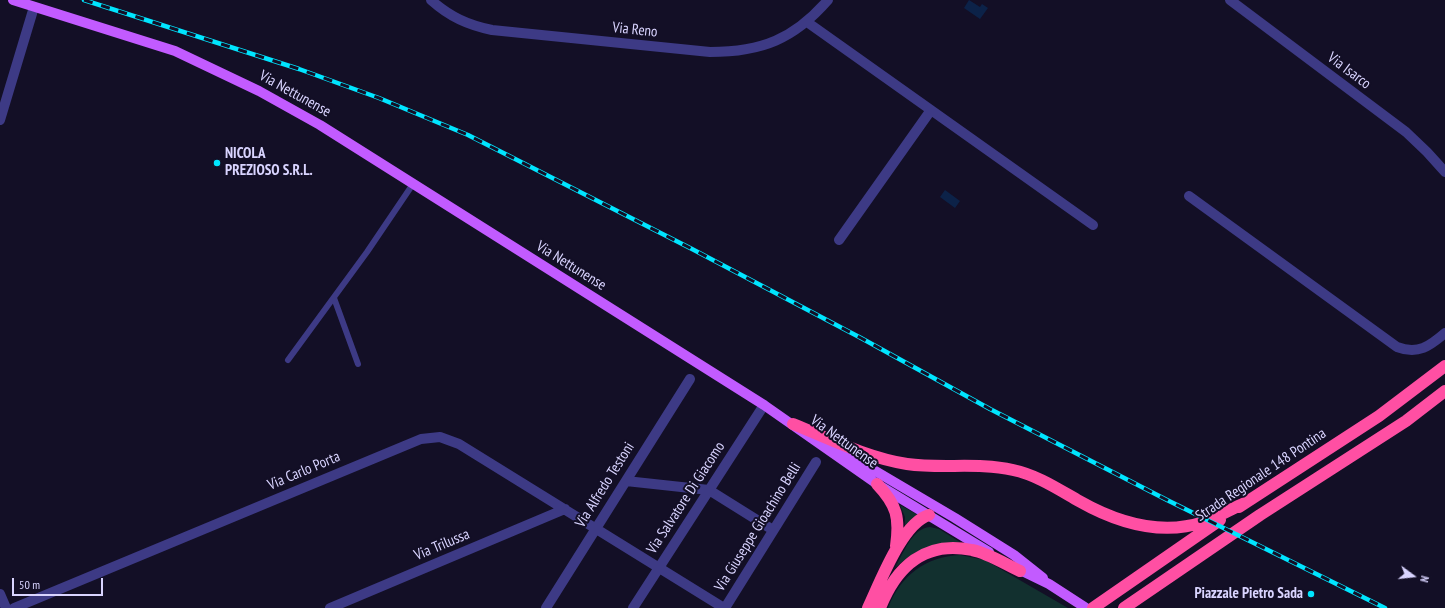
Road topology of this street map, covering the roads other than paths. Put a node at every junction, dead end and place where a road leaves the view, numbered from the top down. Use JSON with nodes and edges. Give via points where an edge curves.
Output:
{"nodes":[{"id":1,"x":14,"y":0,"type":"edge"},
{"id":2,"x":431,"y":0,"type":"edge"},
{"id":3,"x":828,"y":0,"type":"edge"},
{"id":4,"x":1230,"y":0,"type":"edge"},
{"id":5,"x":34,"y":6,"type":"junction"},
{"id":6,"x":807,"y":22,"type":"junction"},
{"id":7,"x":931,"y":110,"type":"junction"},
{"id":8,"x":0,"y":120,"type":"edge"},
{"id":9,"x":1445,"y":172,"type":"edge"},
{"id":10,"x":413,"y":184,"type":"junction"},
{"id":11,"x":1189,"y":196,"type":"dead end"},
{"id":12,"x":1093,"y":224,"type":"dead end"},
{"id":13,"x":839,"y":240,"type":"dead end"},
{"id":14,"x":334,"y":298,"type":"junction"},
{"id":15,"x":1445,"y":333,"type":"edge"},
{"id":16,"x":288,"y":360,"type":"dead end"},
{"id":17,"x":358,"y":364,"type":"dead end"},
{"id":18,"x":1445,"y":366,"type":"edge"},
{"id":19,"x":690,"y":379,"type":"dead end"},
{"id":20,"x":1445,"y":391,"type":"edge"},
{"id":21,"x":764,"y":405,"type":"junction"},
{"id":22,"x":793,"y":424,"type":"junction"},
{"id":23,"x":816,"y":462,"type":"dead end"},
{"id":24,"x":626,"y":481,"type":"junction"},
{"id":25,"x":877,"y":484,"type":"junction"},
{"id":26,"x":709,"y":490,"type":"junction"},
{"id":27,"x":1245,"y":503,"type":"junction"},
{"id":28,"x":565,"y":509,"type":"junction"},
{"id":29,"x":929,"y":515,"type":"junction"},
{"id":30,"x":596,"y":528,"type":"junction"},
{"id":31,"x":773,"y":530,"type":"junction"},
{"id":32,"x":896,"y":551,"type":"junction"},
{"id":33,"x":1014,"y":555,"type":"junction"},
{"id":34,"x":659,"y":568,"type":"junction"},
{"id":35,"x":1020,"y":571,"type":"junction"},
{"id":36,"x":1050,"y":584,"type":"junction"},
{"id":37,"x":0,"y":594,"type":"edge"},
{"id":38,"x":6,"y":608,"type":"edge"},
{"id":39,"x":14,"y":608,"type":"edge"},
{"id":40,"x":330,"y":608,"type":"edge"},
{"id":41,"x":546,"y":608,"type":"edge"},
{"id":42,"x":632,"y":608,"type":"edge"},
{"id":43,"x":724,"y":608,"type":"edge"},
{"id":44,"x":868,"y":608,"type":"edge"},
{"id":45,"x":880,"y":608,"type":"edge"},
{"id":46,"x":1086,"y":608,"type":"edge"},
{"id":47,"x":1093,"y":608,"type":"edge"},
{"id":48,"x":1124,"y":608,"type":"edge"}],
"edges":[{"from":1,"to":5,"type":"main road","name":"Via Nettunense"},
{"from":2,"to":6,"type":"street","name":"Via Reno","via":[[461,22],[492,30],[710,52],[738,50],[769,43],[788,36]]},
{"from":3,"to":6,"type":"street","name":"Via Reno"},
{"from":4,"to":9,"type":"street","name":"Via Isarco","via":[[1406,132]]},
{"from":5,"to":8,"type":"street"},
{"from":5,"to":10,"type":"main road","name":"Via Nettunense","via":[[122,33],[201,62],[320,125]]},
{"from":6,"to":7,"type":"street"},
{"from":7,"to":12,"type":"street"},
{"from":7,"to":13,"type":"street"},
{"from":10,"to":14,"type":"lane"},
{"from":10,"to":21,"type":"main road","name":"Via Nettunense"},
{"from":11,"to":15,"type":"street","via":[[1397,347],[1419,351]]},
{"from":14,"to":16,"type":"lane"},
{"from":14,"to":17,"type":"lane"},
{"from":18,"to":27,"type":"highway","name":"Strada Regionale 148 Pontina","via":[[1379,416]]},
{"from":19,"to":24,"type":"street","name":"Via Alfredo Testoni"},
{"from":20,"to":48,"type":"highway","via":[[1406,421],[1260,515]]},
{"from":21,"to":22,"type":"main road","name":"Via Nettunense"},
{"from":21,"to":26,"type":"street","name":"Via Salvatore Di Giacomo"},
{"from":22,"to":25,"type":"main road","name":"Via Nettunense"},
{"from":22,"to":27,"type":"highway","via":[[845,445],[895,461],[913,464],[980,465],[1015,470],[1041,480],[1096,510],[1133,524],[1154,527],[1185,526],[1210,519]]},
{"from":22,"to":33,"type":"main road","via":[[857,459]]},
{"from":23,"to":31,"type":"street","name":"Via Giuseppe Gioachino Belli"},
{"from":24,"to":26,"type":"street"},
{"from":24,"to":30,"type":"street","name":"Via Alfredo Testoni"},
{"from":25,"to":29,"type":"main road","name":"Via Nettunense"},
{"from":25,"to":32,"type":"highway","via":[[891,499],[896,510]]},
{"from":26,"to":31,"type":"street"},
{"from":26,"to":34,"type":"street","name":"Via Salvatore Di Giacomo"},
{"from":27,"to":47,"type":"highway","name":"Strada Regionale 148 Pontina"},
{"from":28,"to":30,"type":"street","name":"Via Carlo Porta"},
{"from":28,"to":39,"type":"street","name":"Via Carlo Porta","via":[[455,442],[440,437],[425,438]]},
{"from":28,"to":40,"type":"street","name":"Via Trilussa"},
{"from":29,"to":32,"type":"highway","via":[[918,519],[911,526]]},
{"from":29,"to":33,"type":"main road","via":[[942,517]]},
{"from":29,"to":35,"type":"main road","name":"Via Nettunense"},
{"from":30,"to":34,"type":"street","name":"Via Carlo Porta"},
{"from":30,"to":41,"type":"street","name":"Via Alfredo Testoni"},
{"from":31,"to":43,"type":"street","name":"Via Giuseppe Gioachino Belli"},
{"from":32,"to":44,"type":"highway"},
{"from":33,"to":36,"type":"main road"},
{"from":34,"to":42,"type":"street","name":"Via Salvatore Di Giacomo"},
{"from":34,"to":43,"type":"street","name":"Via Carlo Porta"},
{"from":35,"to":36,"type":"main road","name":"Via Nettunense"},
{"from":35,"to":45,"type":"highway","via":[[972,550],[953,548],[931,551],[914,559],[897,575]]},
{"from":36,"to":46,"type":"main road","name":"Via Nettunense"},
{"from":37,"to":38,"type":"street"}]}
